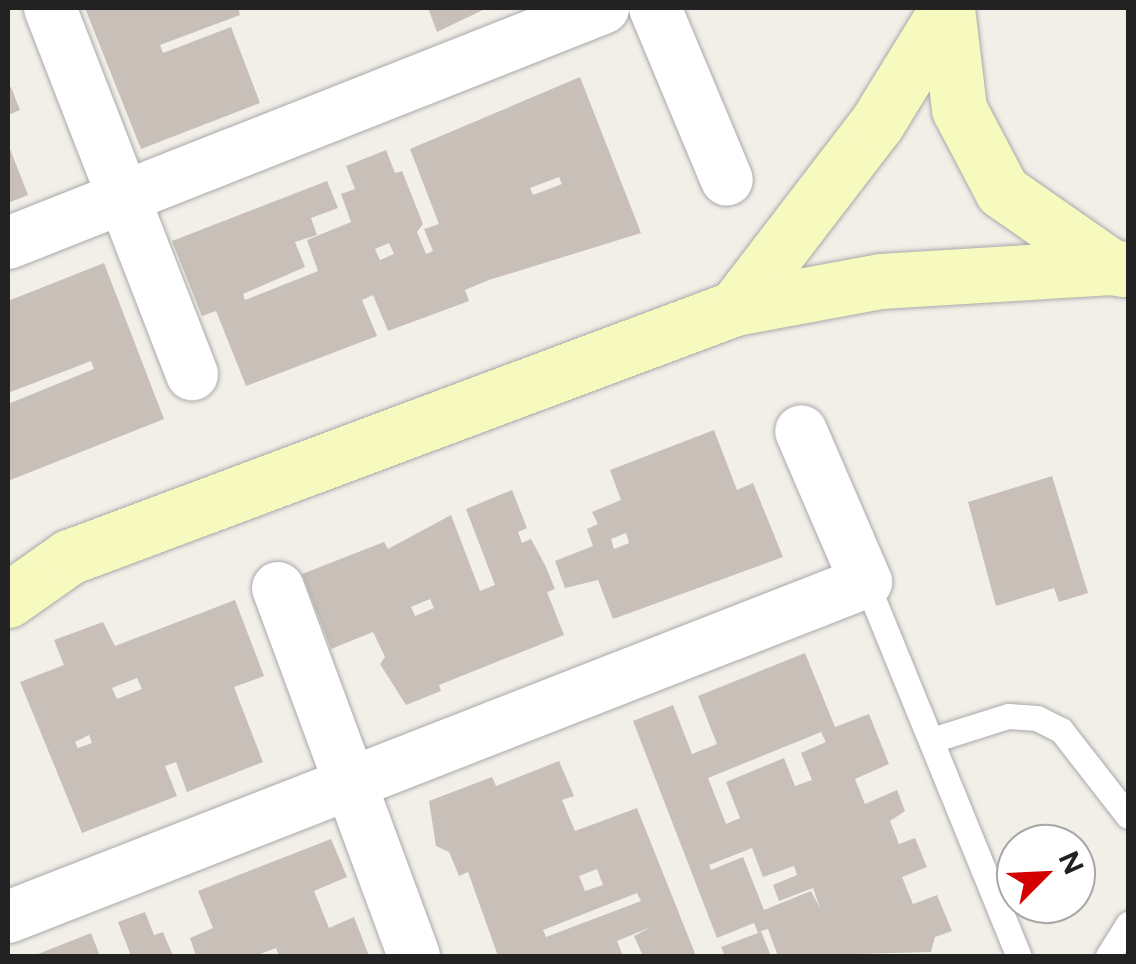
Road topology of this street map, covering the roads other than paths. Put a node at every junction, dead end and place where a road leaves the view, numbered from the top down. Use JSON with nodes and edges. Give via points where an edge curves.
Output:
{"nodes":[{"id":1,"x":50,"y":8,"type":"edge"},
{"id":2,"x":603,"y":8,"type":"edge"},
{"id":3,"x":655,"y":8,"type":"edge"},
{"id":4,"x":945,"y":11,"type":"edge"},
{"id":5,"x":727,"y":180,"type":"dead end"},
{"id":6,"x":123,"y":195,"type":"junction"},
{"id":7,"x":8,"y":242,"type":"edge"},
{"id":8,"x":1120,"y":268,"type":"edge"},
{"id":9,"x":735,"y":308,"type":"junction"},
{"id":10,"x":192,"y":374,"type":"dead end"},
{"id":11,"x":802,"y":430,"type":"dead end"},
{"id":12,"x":69,"y":557,"type":"junction"},
{"id":13,"x":8,"y":560,"type":"edge"},
{"id":14,"x":866,"y":582,"type":"junction"},
{"id":15,"x":278,"y":588,"type":"dead end"},
{"id":16,"x":8,"y":600,"type":"edge"},
{"id":17,"x":932,"y":740,"type":"junction"},
{"id":18,"x":347,"y":780,"type":"junction"},
{"id":19,"x":1128,"y":816,"type":"edge"},
{"id":20,"x":8,"y":918,"type":"edge"},
{"id":21,"x":1128,"y":924,"type":"edge"},
{"id":22,"x":414,"y":956,"type":"edge"},
{"id":23,"x":1020,"y":956,"type":"edge"},
{"id":24,"x":1108,"y":956,"type":"edge"}],
"edges":[{"from":1,"to":6,"type":"street"},
{"from":2,"to":6,"type":"street"},
{"from":3,"to":5,"type":"street"},
{"from":4,"to":8,"type":"street","via":[[958,109],[1002,191]]},
{"from":4,"to":9,"type":"street","via":[[877,124]]},
{"from":6,"to":7,"type":"street"},
{"from":6,"to":10,"type":"street"},
{"from":8,"to":9,"type":"street","via":[[880,281]]},
{"from":9,"to":12,"type":"street"},
{"from":11,"to":14,"type":"street"},
{"from":12,"to":13,"type":"street"},
{"from":12,"to":16,"type":"street"},
{"from":14,"to":17,"type":"lane"},
{"from":14,"to":18,"type":"street"},
{"from":15,"to":18,"type":"street"},
{"from":17,"to":19,"type":"lane","via":[[1008,716],[1037,718],[1061,730]]},
{"from":17,"to":23,"type":"lane"},
{"from":18,"to":20,"type":"street"},
{"from":18,"to":22,"type":"street"},
{"from":21,"to":24,"type":"lane"}]}
